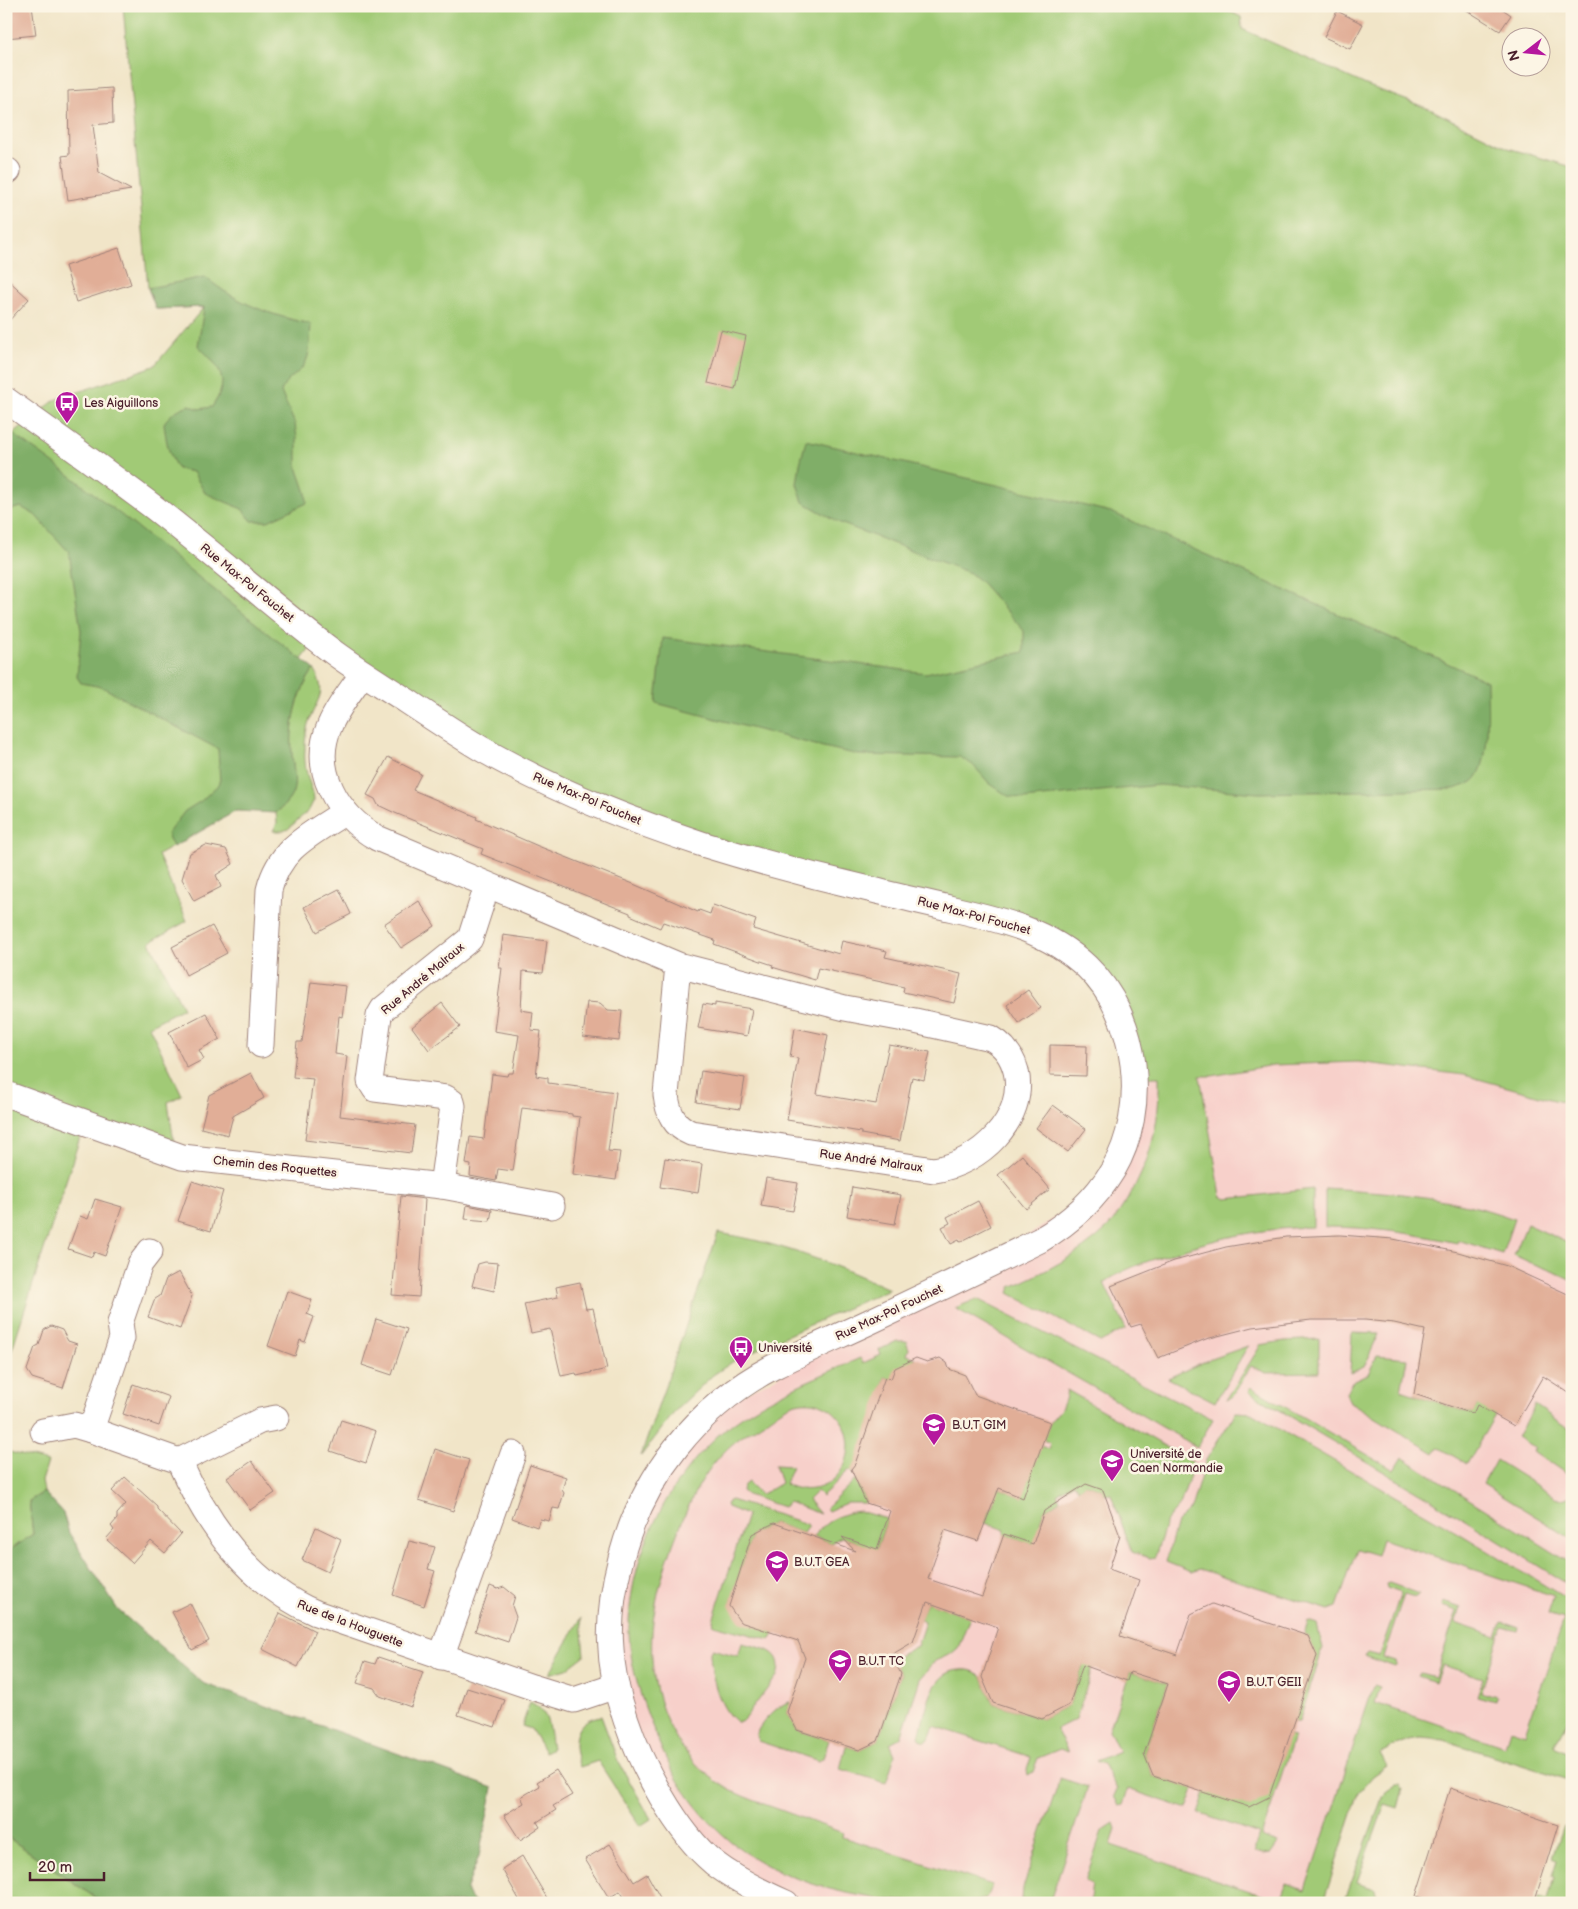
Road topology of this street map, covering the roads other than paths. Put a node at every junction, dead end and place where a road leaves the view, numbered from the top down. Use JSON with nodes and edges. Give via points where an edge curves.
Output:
{"nodes":[{"id":1,"x":6,"y":400,"type":"edge"},
{"id":2,"x":363,"y":673,"type":"junction"},
{"id":3,"x":345,"y":812,"type":"junction"},
{"id":4,"x":487,"y":886,"type":"junction"},
{"id":5,"x":678,"y":965,"type":"junction"},
{"id":6,"x":261,"y":1045,"type":"dead end"},
{"id":7,"x":6,"y":1094,"type":"edge"},
{"id":8,"x":442,"y":1186,"type":"junction"},
{"id":9,"x":552,"y":1206,"type":"dead end"},
{"id":10,"x":150,"y":1251,"type":"dead end"},
{"id":11,"x":276,"y":1418,"type":"dead end"},
{"id":12,"x":91,"y":1430,"type":"junction"},
{"id":13,"x":43,"y":1431,"type":"dead end"},
{"id":14,"x":513,"y":1454,"type":"dead end"},
{"id":15,"x":179,"y":1461,"type":"junction"},
{"id":16,"x":441,"y":1657,"type":"junction"},
{"id":17,"x":616,"y":1686,"type":"junction"},
{"id":18,"x":786,"y":1903,"type":"edge"}],
"edges":[{"from":1,"to":2,"type":"street","name":"Rue Max-Pol Fouchet","via":[[155,508]]},
{"from":2,"to":3,"type":"street","name":"Rue André Malraux","via":[[335,715],[322,749],[329,786]]},
{"from":2,"to":17,"type":"street","name":"Rue Max-Pol Fouchet","via":[[480,748],[544,782],[619,813],[701,843],[811,876],[1035,931],[1070,952],[1099,980],[1128,1038],[1134,1077],[1133,1096],[1122,1151],[1104,1184],[1067,1222],[1040,1240],[982,1269],[773,1367],[716,1405],[678,1444],[647,1490],[625,1542],[609,1634]]},
{"from":3,"to":4,"type":"street","name":"Rue André Malraux","via":[[363,830],[377,838]]},
{"from":3,"to":6,"type":"street","via":[[290,850],[280,861],[272,880]]},
{"from":4,"to":5,"type":"street","name":"Rue André Malraux"},
{"from":4,"to":8,"type":"street","name":"Rue André Malraux","via":[[470,939],[378,1016],[370,1080],[372,1087],[446,1098],[453,1106]]},
{"from":5,"to":5,"type":"street","name":"Rue André Malraux","via":[[666,1095],[673,1120],[691,1133],[934,1170],[955,1165],[978,1151],[1003,1128],[1014,1109],[1018,1085],[1012,1058],[991,1038],[845,1008]]},
{"from":7,"to":8,"type":"street","name":"Chemin des Roquettes","via":[[182,1156]]},
{"from":8,"to":9,"type":"street","name":"Chemin des Roquettes"},
{"from":10,"to":12,"type":"street","via":[[140,1264],[120,1323],[122,1338]]},
{"from":11,"to":15,"type":"street","via":[[260,1421]]},
{"from":12,"to":13,"type":"street","via":[[74,1425]]},
{"from":12,"to":15,"type":"street"},
{"from":14,"to":16,"type":"street"},
{"from":15,"to":16,"type":"street","name":"Rue de la Houguette","via":[[192,1489],[228,1546],[283,1596],[316,1614]]},
{"from":16,"to":17,"type":"street","name":"Rue de la Houguette","via":[[574,1700]]},
{"from":17,"to":18,"type":"street","name":"Rue Max-Pol Fouchet","via":[[622,1712],[642,1760],[658,1790],[706,1856],[762,1893]]}]}
